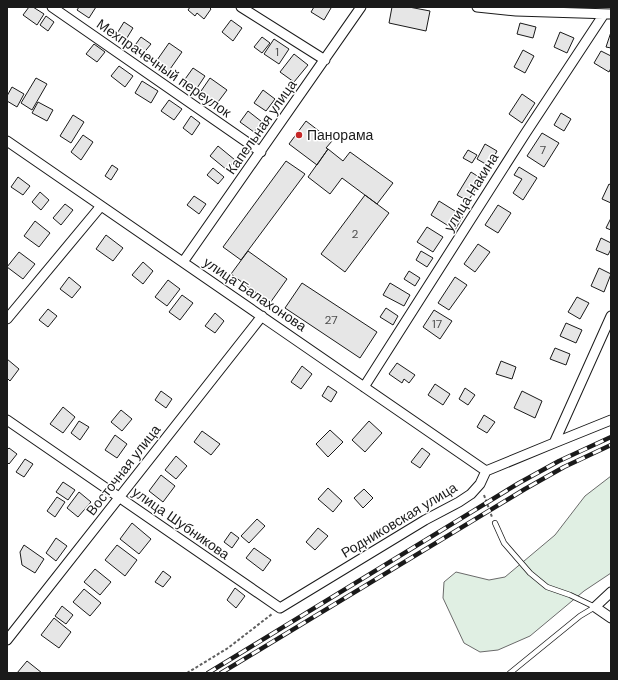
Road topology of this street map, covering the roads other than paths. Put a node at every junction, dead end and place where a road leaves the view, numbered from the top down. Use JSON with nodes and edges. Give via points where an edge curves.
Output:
{"nodes":[{"id":1,"x":52,"y":7,"type":"edge"},
{"id":2,"x":241,"y":7,"type":"edge"},
{"id":3,"x":361,"y":7,"type":"edge"},
{"id":4,"x":477,"y":7,"type":"edge"},
{"id":5,"x":608,"y":14,"type":"edge"},
{"id":6,"x":326,"y":60,"type":"junction"},
{"id":7,"x":7,"y":141,"type":"edge"},
{"id":8,"x":260,"y":152,"type":"junction"},
{"id":9,"x":101,"y":206,"type":"junction"},
{"id":10,"x":183,"y":262,"type":"junction"},
{"id":11,"x":262,"y":316,"type":"junction"},
{"id":12,"x":611,"y":316,"type":"edge"},
{"id":13,"x":7,"y":319,"type":"edge"},
{"id":14,"x":364,"y":387,"type":"junction"},
{"id":15,"x":7,"y":420,"type":"edge"},
{"id":16,"x":611,"y":420,"type":"edge"},
{"id":17,"x":554,"y":443,"type":"junction"},
{"id":18,"x":486,"y":471,"type":"junction"},
{"id":19,"x":119,"y":497,"type":"junction"},
{"id":20,"x":495,"y":524,"type":"road end"},
{"id":21,"x":611,"y":592,"type":"edge"},
{"id":22,"x":595,"y":607,"type":"junction"},
{"id":23,"x":280,"y":608,"type":"joint"},
{"id":24,"x":611,"y":618,"type":"edge"},
{"id":25,"x":7,"y":640,"type":"edge"},
{"id":26,"x":510,"y":673,"type":"edge"}],
"edges":[{"from":1,"to":8,"type":"street","name":"Мехпрачечный переулок"},
{"from":2,"to":6,"type":"street"},
{"from":3,"to":6,"type":"street","name":"Капельная улица"},
{"from":4,"to":5,"type":"street","via":[[516,12]]},
{"from":5,"to":14,"type":"street","name":"улица Накина","via":[[524,134]]},
{"from":6,"to":8,"type":"street","name":"Капельная улица"},
{"from":7,"to":9,"type":"street","name":"улица Балахонова"},
{"from":8,"to":10,"type":"street","name":"Капельная улица"},
{"from":9,"to":10,"type":"street","name":"улица Балахонова"},
{"from":9,"to":13,"type":"street"},
{"from":10,"to":11,"type":"street","name":"улица Балахонова"},
{"from":11,"to":14,"type":"street","name":"улица Балахонова"},
{"from":11,"to":19,"type":"street","name":"Восточная улица"},
{"from":12,"to":17,"type":"street"},
{"from":14,"to":18,"type":"street","name":"улица Балахонова"},
{"from":15,"to":19,"type":"street","name":"улица Шубникова"},
{"from":16,"to":17,"type":"street"},
{"from":17,"to":18,"type":"street"},
{"from":18,"to":23,"type":"street","name":"Родниковская улица","via":[[480,484],[459,502]]},
{"from":19,"to":23,"type":"street","name":"улица Шубникова"},
{"from":19,"to":25,"type":"street","name":"Восточная улица"},
{"from":20,"to":22,"type":"lane","via":[[504,543],[530,573],[547,587]]},
{"from":21,"to":22,"type":"street"},
{"from":22,"to":24,"type":"street"},
{"from":22,"to":26,"type":"lane","via":[[580,616]]}]}
